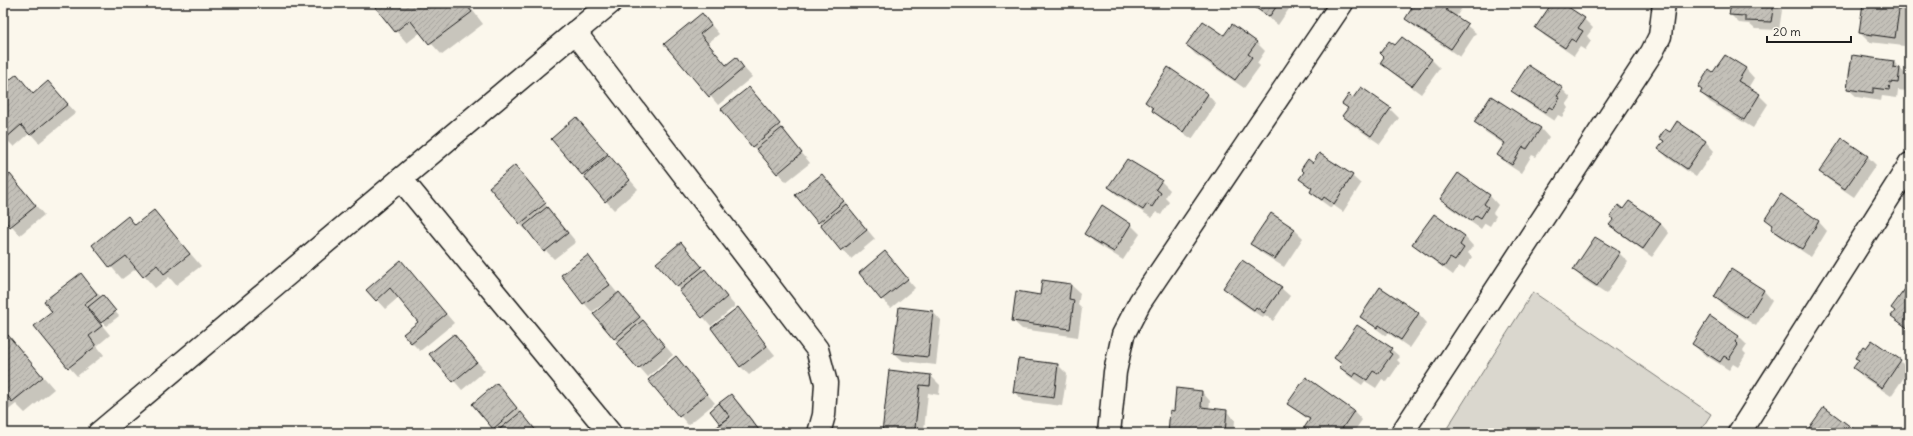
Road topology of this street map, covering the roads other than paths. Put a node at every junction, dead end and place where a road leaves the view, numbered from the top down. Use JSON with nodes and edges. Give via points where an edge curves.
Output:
{"nodes":[{"id":1,"x":610,"y":3,"type":"edge"},
{"id":2,"x":1342,"y":3,"type":"edge"},
{"id":3,"x":1664,"y":3,"type":"edge"},
{"id":4,"x":575,"y":32,"type":"junction"},
{"id":5,"x":1910,"y":164,"type":"edge"},
{"id":6,"x":401,"y":179,"type":"junction"},
{"id":7,"x":100,"y":433,"type":"edge"},
{"id":8,"x":610,"y":433,"type":"edge"},
{"id":9,"x":819,"y":433,"type":"edge"},
{"id":10,"x":1109,"y":433,"type":"edge"},
{"id":11,"x":1402,"y":433,"type":"edge"},
{"id":12,"x":1739,"y":433,"type":"edge"}],
"edges":[{"from":1,"to":4,"type":"street"},
{"from":2,"to":10,"type":"street","via":[[1140,302],[1123,335],[1115,372]]},
{"from":3,"to":11,"type":"street","via":[[1660,36],[1652,52]]},
{"from":4,"to":6,"type":"street"},
{"from":4,"to":9,"type":"street","via":[[818,349],[826,383],[824,415]]},
{"from":5,"to":12,"type":"street"},
{"from":6,"to":7,"type":"street"},
{"from":6,"to":8,"type":"street"}]}
